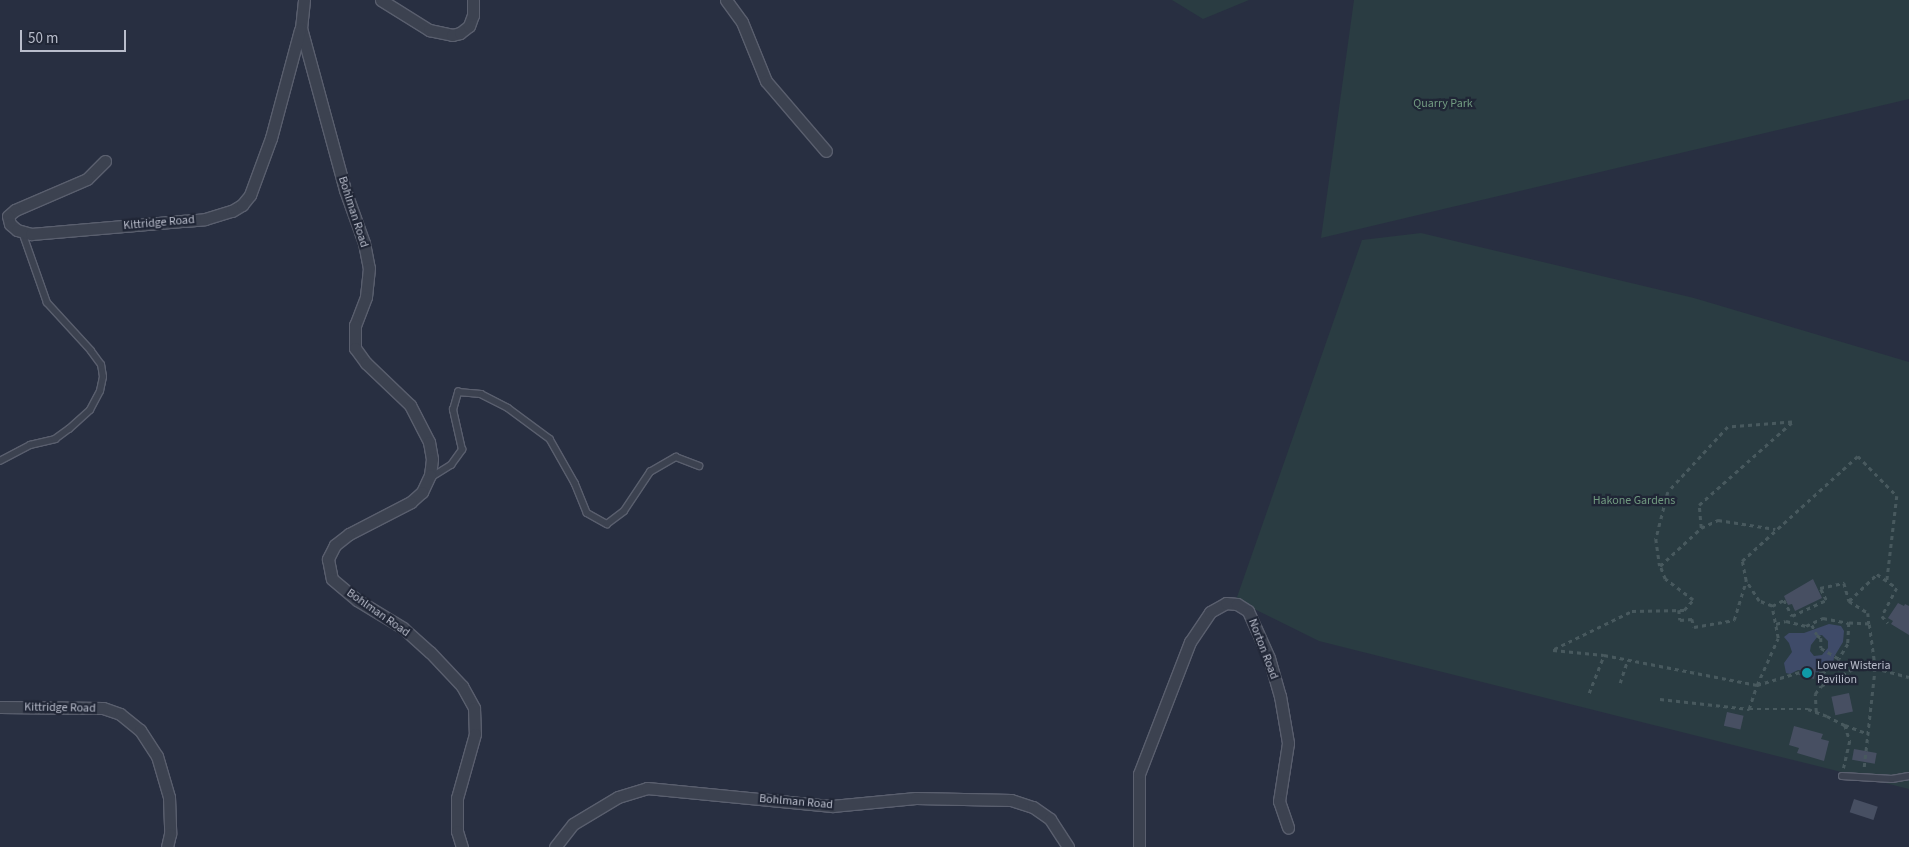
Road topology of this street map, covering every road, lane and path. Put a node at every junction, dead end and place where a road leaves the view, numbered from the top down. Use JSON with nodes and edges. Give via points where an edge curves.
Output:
{"nodes":[{"id":1,"x":304,"y":0,"type":"edge"},
{"id":2,"x":381,"y":0,"type":"edge"},
{"id":3,"x":473,"y":0,"type":"edge"},
{"id":4,"x":726,"y":0,"type":"edge"},
{"id":5,"x":301,"y":28,"type":"junction"},
{"id":6,"x":826,"y":151,"type":"dead end"},
{"id":7,"x":105,"y":161,"type":"dead end"},
{"id":8,"x":22,"y":231,"type":"junction"},
{"id":9,"x":0,"y":461,"type":"edge"},
{"id":10,"x":699,"y":466,"type":"dead end"},
{"id":11,"x":428,"y":479,"type":"junction"},
{"id":12,"x":1701,"y":528,"type":"junction"},
{"id":13,"x":1775,"y":530,"type":"junction"},
{"id":14,"x":1660,"y":566,"type":"junction"},
{"id":15,"x":1746,"y":581,"type":"junction"},
{"id":16,"x":1887,"y":581,"type":"junction"},
{"id":17,"x":1849,"y":601,"type":"junction"},
{"id":18,"x":1772,"y":606,"type":"junction"},
{"id":19,"x":1678,"y":610,"type":"junction"},
{"id":20,"x":1849,"y":623,"type":"junction"},
{"id":21,"x":1888,"y":623,"type":"dead end"},
{"id":22,"x":1776,"y":624,"type":"junction"},
{"id":23,"x":1812,"y":624,"type":"junction"},
{"id":24,"x":1869,"y":624,"type":"junction"},
{"id":25,"x":1604,"y":654,"type":"junction"},
{"id":26,"x":1839,"y":659,"type":"junction"},
{"id":27,"x":1627,"y":661,"type":"junction"},
{"id":28,"x":1839,"y":663,"type":"junction"},
{"id":29,"x":1855,"y":668,"type":"junction"},
{"id":30,"x":1874,"y":668,"type":"junction"},
{"id":31,"x":1800,"y":672,"type":"dead end"},
{"id":32,"x":1815,"y":674,"type":"dead end"},
{"id":33,"x":1909,"y":677,"type":"edge"},
{"id":34,"x":1620,"y":682,"type":"dead end"},
{"id":35,"x":1757,"y":685,"type":"junction"},
{"id":36,"x":1589,"y":693,"type":"dead end"},
{"id":37,"x":1660,"y":698,"type":"dead end"},
{"id":38,"x":0,"y":707,"type":"edge"},
{"id":39,"x":1749,"y":709,"type":"junction"},
{"id":40,"x":1816,"y":712,"type":"junction"},
{"id":41,"x":1845,"y":726,"type":"junction"},
{"id":42,"x":1868,"y":734,"type":"junction"},
{"id":43,"x":1842,"y":776,"type":"joint"},
{"id":44,"x":1909,"y":776,"type":"edge"},
{"id":45,"x":1862,"y":777,"type":"junction"},
{"id":46,"x":1288,"y":827,"type":"dead end"},
{"id":47,"x":166,"y":847,"type":"edge"},
{"id":48,"x":462,"y":847,"type":"edge"},
{"id":49,"x":555,"y":847,"type":"edge"},
{"id":50,"x":1068,"y":847,"type":"edge"},
{"id":51,"x":1138,"y":847,"type":"edge"}],
"edges":[{"from":1,"to":5,"type":"street","name":"Bohlman Road"},
{"from":2,"to":3,"type":"street","via":[[429,30],[452,35],[469,26]]},
{"from":4,"to":6,"type":"street","via":[[742,22],[766,81]]},
{"from":5,"to":8,"type":"street","name":"Kittridge Road","via":[[271,138],[250,195],[242,205],[232,212],[198,220],[31,234]]},
{"from":5,"to":11,"type":"street","name":"Bohlman Road","via":[[369,268],[366,297],[355,325],[355,348],[410,405],[430,442],[432,459]]},
{"from":7,"to":8,"type":"street","via":[[87,180],[15,210],[8,216],[10,224]]},
{"from":8,"to":9,"type":"lane","via":[[47,303],[91,351],[101,365],[103,377],[90,410],[69,428],[55,439],[30,445]]},
{"from":10,"to":11,"type":"lane","via":[[676,456],[650,472],[624,512],[607,524],[587,513],[575,483],[550,439],[508,408],[481,394],[458,392],[453,410],[462,450],[452,465]]},
{"from":11,"to":48,"type":"street","name":"Bohlman Road","via":[[422,492],[410,502],[349,534],[335,545],[328,558],[332,579],[356,600],[404,628],[462,686],[474,708],[476,734],[456,798],[457,831]]},
{"from":12,"to":13,"type":"path","via":[[1718,520]]},
{"from":12,"to":14,"type":"path"},
{"from":12,"to":14,"type":"path","via":[[1699,505],[1792,422],[1728,427],[1675,484],[1668,492],[1656,539]]},
{"from":13,"to":15,"type":"path","via":[[1742,561]]},
{"from":13,"to":16,"type":"path","via":[[1858,456],[1897,496]]},
{"from":14,"to":19,"type":"path","via":[[1665,580],[1693,600],[1684,610]]},
{"from":15,"to":18,"type":"path","via":[[1759,601]]},
{"from":15,"to":19,"type":"path","via":[[1734,620],[1694,627],[1692,619],[1680,620]]},
{"from":16,"to":17,"type":"path","via":[[1877,574]]},
{"from":16,"to":21,"type":"path","via":[[1897,588],[1882,616]]},
{"from":17,"to":18,"type":"path","via":[[1844,583],[1820,588],[1826,600],[1792,616],[1784,600]]},
{"from":17,"to":24,"type":"path","via":[[1868,614]]},
{"from":18,"to":22,"type":"path"},
{"from":19,"to":25,"type":"path","via":[[1632,611],[1553,650]]},
{"from":20,"to":23,"type":"path","via":[[1823,618]]},
{"from":20,"to":24,"type":"path"},
{"from":20,"to":26,"type":"path","via":[[1848,644]]},
{"from":22,"to":23,"type":"path","via":[[1786,621]]},
{"from":22,"to":35,"type":"path","via":[[1776,645]]},
{"from":23,"to":26,"type":"path","via":[[1816,635],[1821,638],[1821,648]]},
{"from":24,"to":30,"type":"path"},
{"from":25,"to":27,"type":"path"},
{"from":25,"to":36,"type":"path"},
{"from":26,"to":28,"type":"path"},
{"from":27,"to":34,"type":"path"},
{"from":27,"to":35,"type":"path"},
{"from":28,"to":29,"type":"path","via":[[1849,663]]},
{"from":28,"to":32,"type":"path"},
{"from":29,"to":30,"type":"path"},
{"from":29,"to":40,"type":"path","via":[[1821,686],[1815,694]]},
{"from":30,"to":33,"type":"path"},
{"from":30,"to":42,"type":"path"},
{"from":31,"to":35,"type":"path"},
{"from":35,"to":39,"type":"path"},
{"from":37,"to":39,"type":"path"},
{"from":38,"to":47,"type":"street","name":"Kittridge Road","via":[[102,708],[120,714],[140,730],[157,756],[169,797],[170,834]]},
{"from":39,"to":40,"type":"path","via":[[1808,709]]},
{"from":40,"to":41,"type":"path"},
{"from":41,"to":42,"type":"path"},
{"from":41,"to":43,"type":"path","via":[[1850,741]]},
{"from":42,"to":45,"type":"path"},
{"from":43,"to":45,"type":"lane"},
{"from":44,"to":45,"type":"lane","via":[[1892,779]]},
{"from":46,"to":51,"type":"street","name":"Norton Road","via":[[1278,801],[1288,743],[1280,696],[1269,658],[1248,611],[1237,604],[1226,603],[1210,612],[1190,642],[1139,774]]},
{"from":49,"to":50,"type":"street","name":"Bohlman Road","via":[[572,824],[618,797],[647,788],[832,806],[916,798],[1011,800],[1033,807],[1050,820]]}]}
